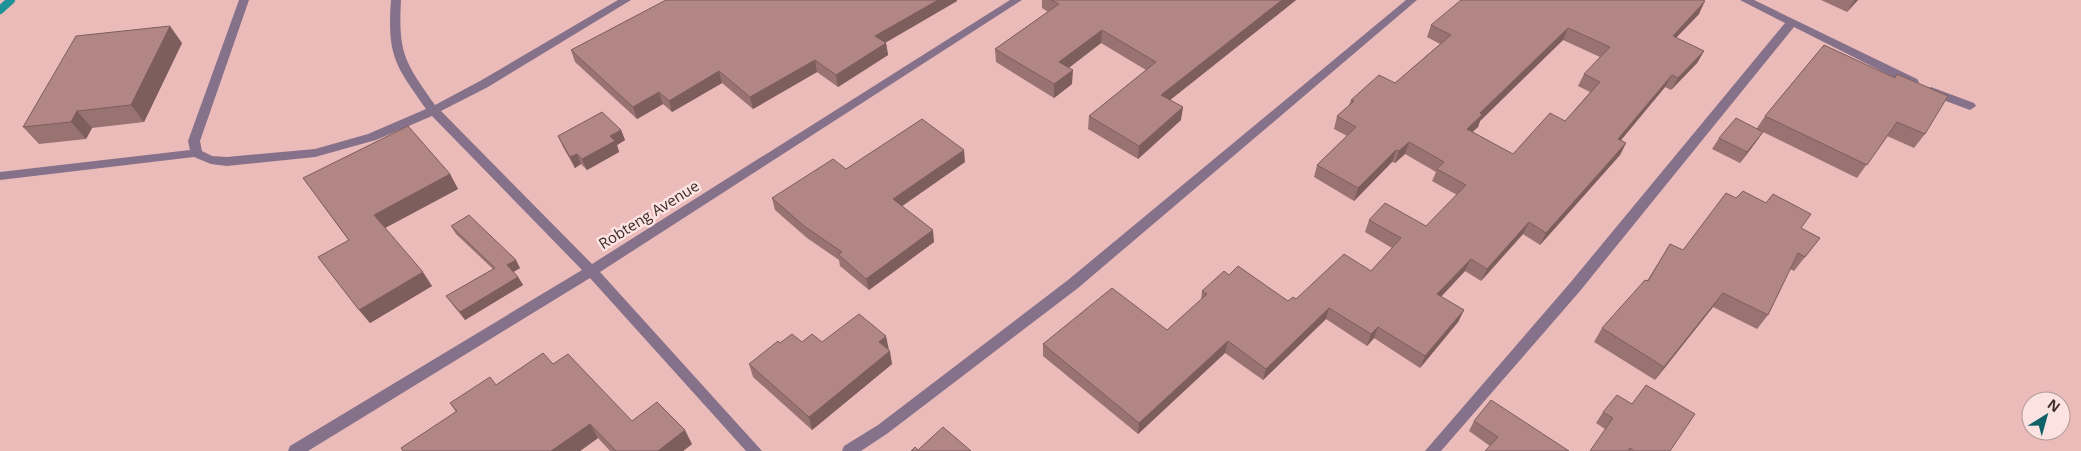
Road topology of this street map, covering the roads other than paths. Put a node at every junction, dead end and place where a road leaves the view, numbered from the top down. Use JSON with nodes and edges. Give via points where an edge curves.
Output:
{"nodes":[{"id":1,"x":244,"y":0,"type":"edge"},
{"id":2,"x":396,"y":0,"type":"edge"},
{"id":3,"x":626,"y":0,"type":"edge"},
{"id":4,"x":1018,"y":0,"type":"edge"},
{"id":5,"x":1412,"y":0,"type":"edge"},
{"id":6,"x":1745,"y":0,"type":"edge"},
{"id":7,"x":1792,"y":22,"type":"junction"},
{"id":8,"x":1970,"y":106,"type":"dead end"},
{"id":9,"x":434,"y":111,"type":"junction"},
{"id":10,"x":196,"y":152,"type":"junction"},
{"id":11,"x":0,"y":176,"type":"edge"},
{"id":12,"x":591,"y":271,"type":"junction"},
{"id":13,"x":295,"y":451,"type":"edge"},
{"id":14,"x":755,"y":451,"type":"edge"},
{"id":15,"x":849,"y":451,"type":"edge"},
{"id":16,"x":1432,"y":451,"type":"edge"}],
"edges":[{"from":1,"to":10,"type":"street","via":[[194,141]]},
{"from":2,"to":9,"type":"street","via":[[396,48],[404,69]]},
{"from":3,"to":9,"type":"street"},
{"from":4,"to":12,"type":"street","name":"Robteng Avenue"},
{"from":5,"to":15,"type":"street","via":[[1073,284]]},
{"from":6,"to":7,"type":"street"},
{"from":7,"to":8,"type":"street","via":[[1927,89]]},
{"from":7,"to":16,"type":"street","via":[[1575,287]]},
{"from":9,"to":10,"type":"street","via":[[357,142],[308,155],[223,162],[206,160]]},
{"from":9,"to":12,"type":"street"},
{"from":10,"to":11,"type":"street"},
{"from":12,"to":13,"type":"street","name":"Robteng Avenue"},
{"from":12,"to":14,"type":"street"}]}
